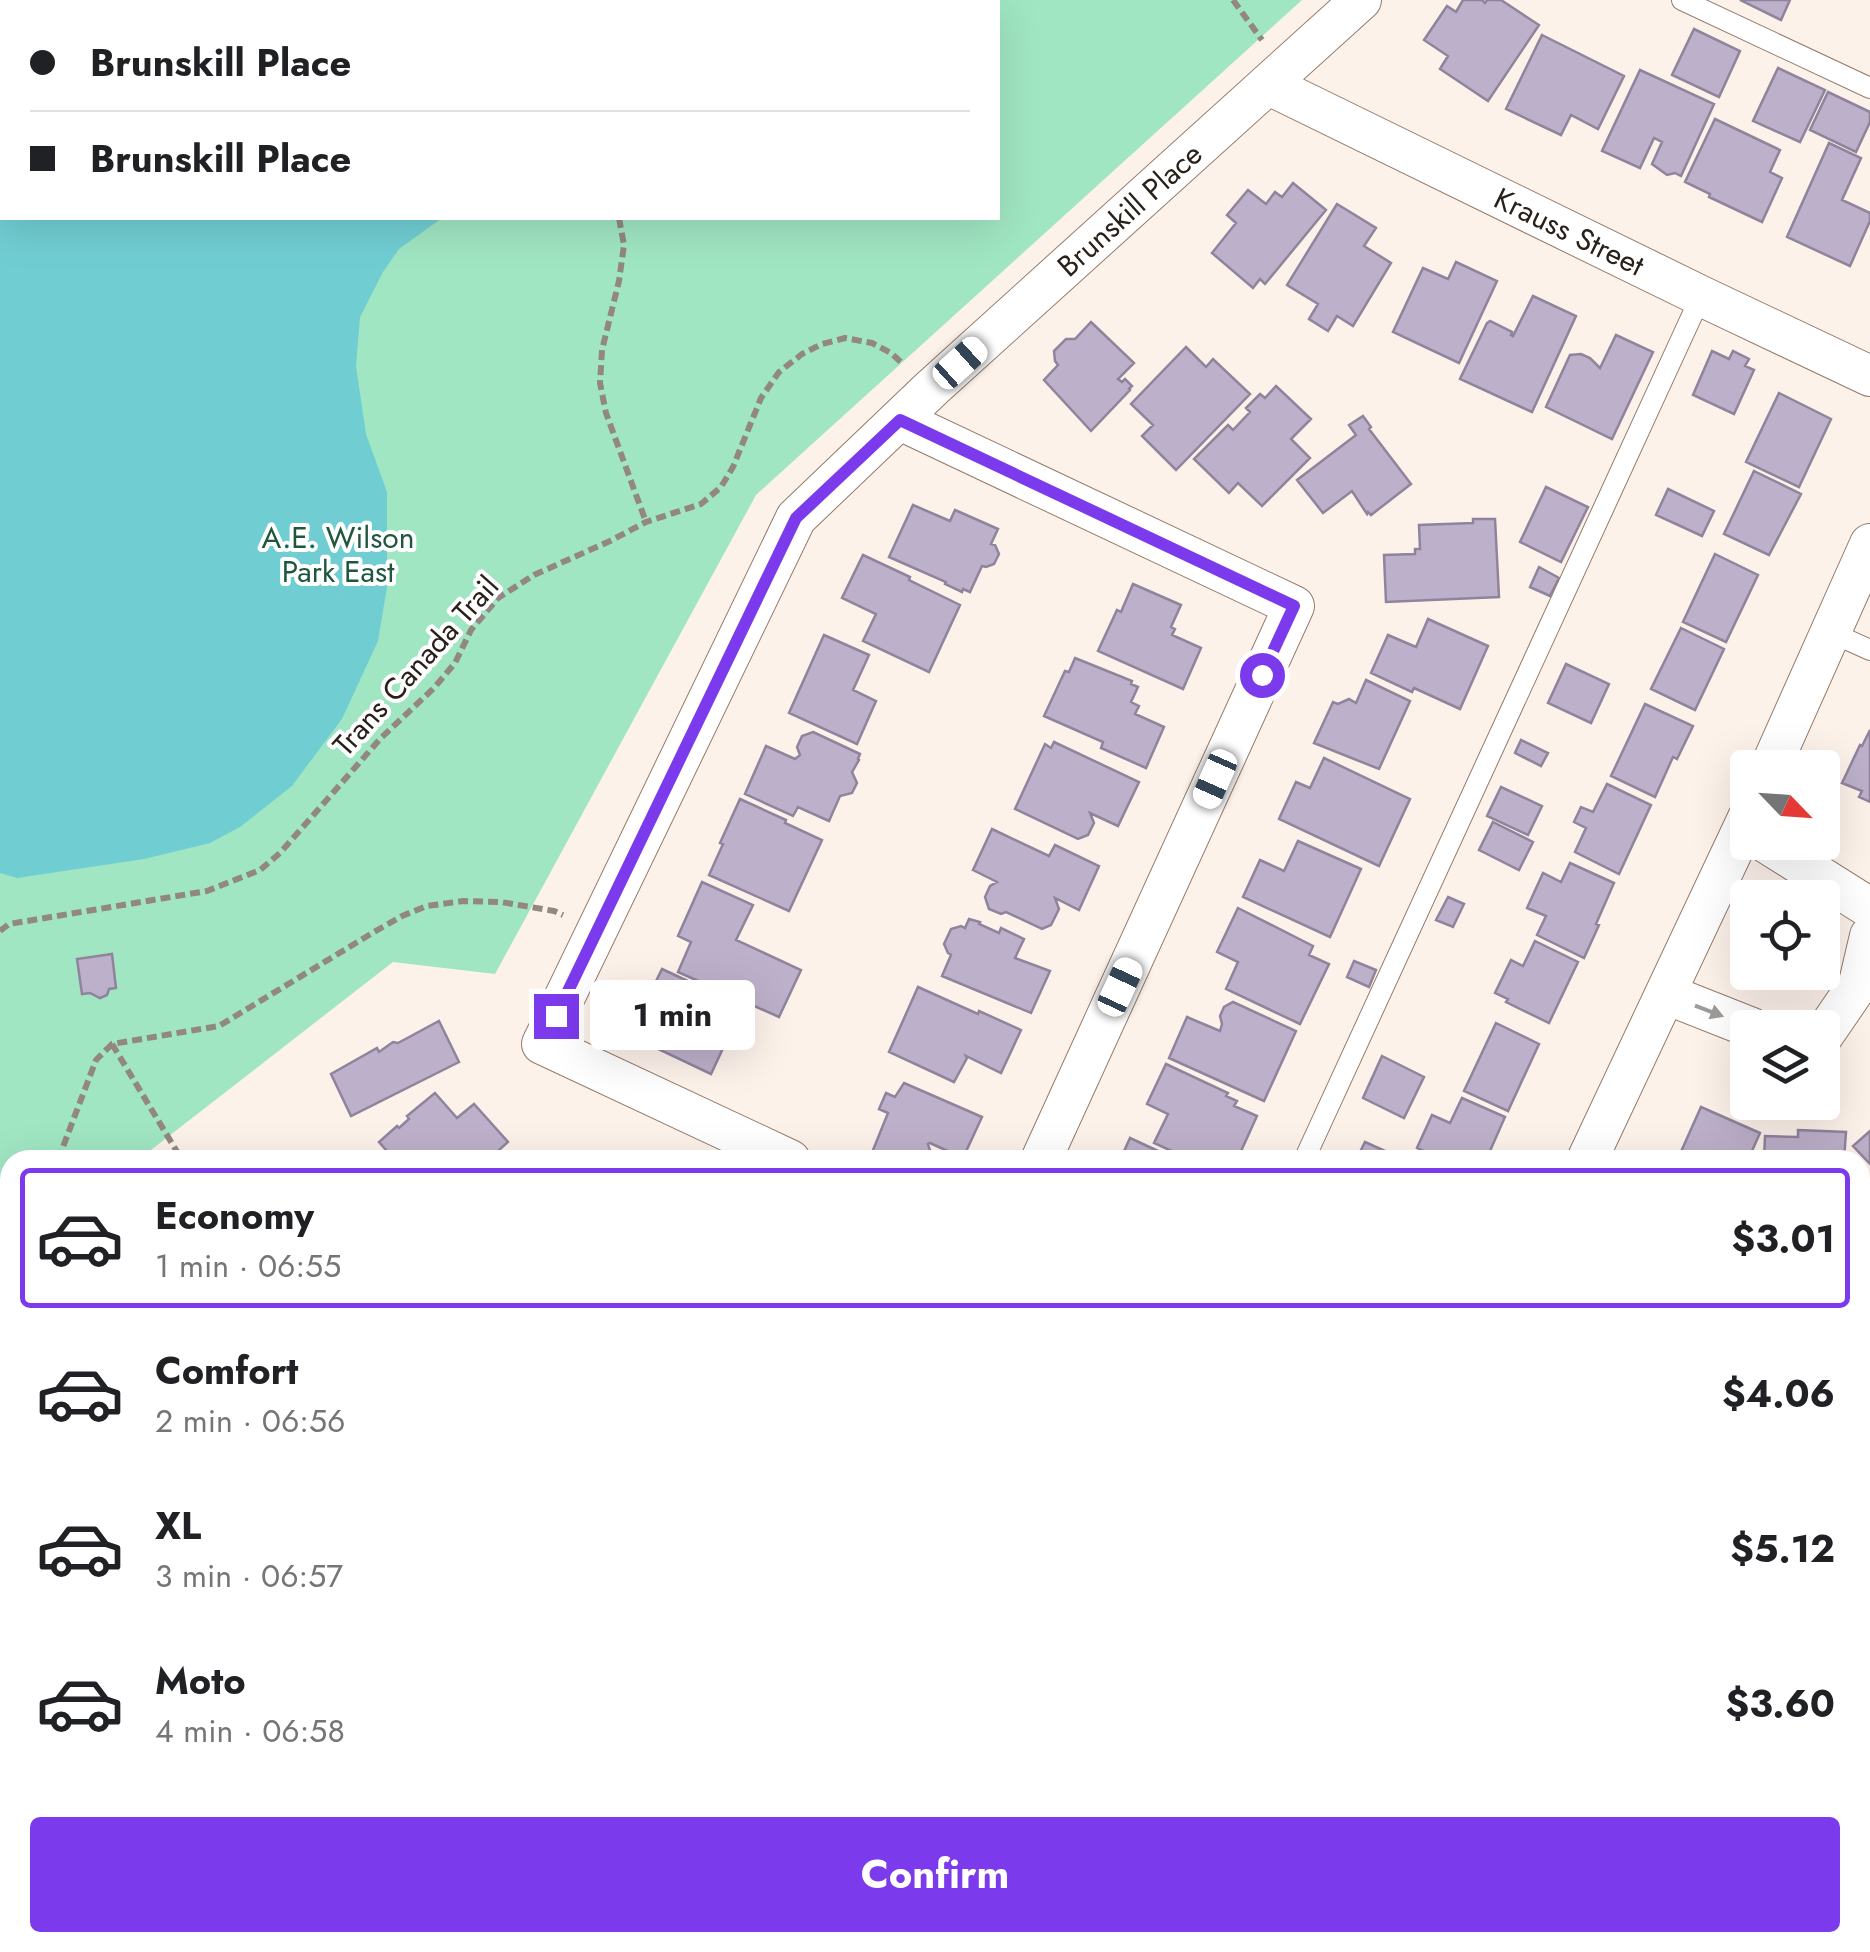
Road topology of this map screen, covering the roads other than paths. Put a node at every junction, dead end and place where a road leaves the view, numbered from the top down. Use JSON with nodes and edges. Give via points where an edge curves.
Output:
{"nodes":[{"id":1,"x":1361,"y":0,"type":"edge"},
{"id":2,"x":1682,"y":0,"type":"edge"},
{"id":3,"x":1269,"y":85,"type":"junction"},
{"id":4,"x":1870,"y":88,"type":"edge"},
{"id":5,"x":1701,"y":296,"type":"junction"},
{"id":6,"x":1870,"y":376,"type":"edge"},
{"id":7,"x":900,"y":420,"type":"junction"},
{"id":8,"x":1870,"y":544,"type":"edge"},
{"id":9,"x":1830,"y":632,"type":"junction"},
{"id":10,"x":1870,"y":650,"type":"edge"},
{"id":11,"x":1778,"y":750,"type":"edge"},
{"id":12,"x":1735,"y":860,"type":"edge"},
{"id":13,"x":1797,"y":860,"type":"edge"},
{"id":14,"x":1870,"y":908,"type":"edge"},
{"id":15,"x":1870,"y":936,"type":"edge"},
{"id":16,"x":1666,"y":994,"type":"junction"},
{"id":17,"x":1840,"y":1011,"type":"edge"},
{"id":18,"x":1730,"y":1019,"type":"edge"},
{"id":19,"x":769,"y":1150,"type":"edge"},
{"id":20,"x":1046,"y":1150,"type":"edge"},
{"id":21,"x":1309,"y":1150,"type":"edge"},
{"id":22,"x":1592,"y":1150,"type":"edge"}],
"edges":[{"from":1,"to":3,"type":"street","name":"Brunskill Place"},
{"from":2,"to":4,"type":"lane"},
{"from":3,"to":5,"type":"street","name":"Krauss Street"},
{"from":3,"to":7,"type":"street","name":"Brunskill Place"},
{"from":5,"to":6,"type":"street","name":"Krauss Street"},
{"from":5,"to":21,"type":"lane"},
{"from":7,"to":19,"type":"street","name":"Brunskill Place","via":[[796,518],[542,1044]]},
{"from":7,"to":20,"type":"street","via":[[1294,606]]},
{"from":8,"to":9,"type":"street"},
{"from":9,"to":10,"type":"lane"},
{"from":9,"to":11,"type":"street"},
{"from":12,"to":16,"type":"street"},
{"from":13,"to":14,"type":"street"},
{"from":15,"to":17,"type":"street","via":[[1859,983]]},
{"from":16,"to":18,"type":"street","one_way":true},
{"from":16,"to":22,"type":"street"}]}
